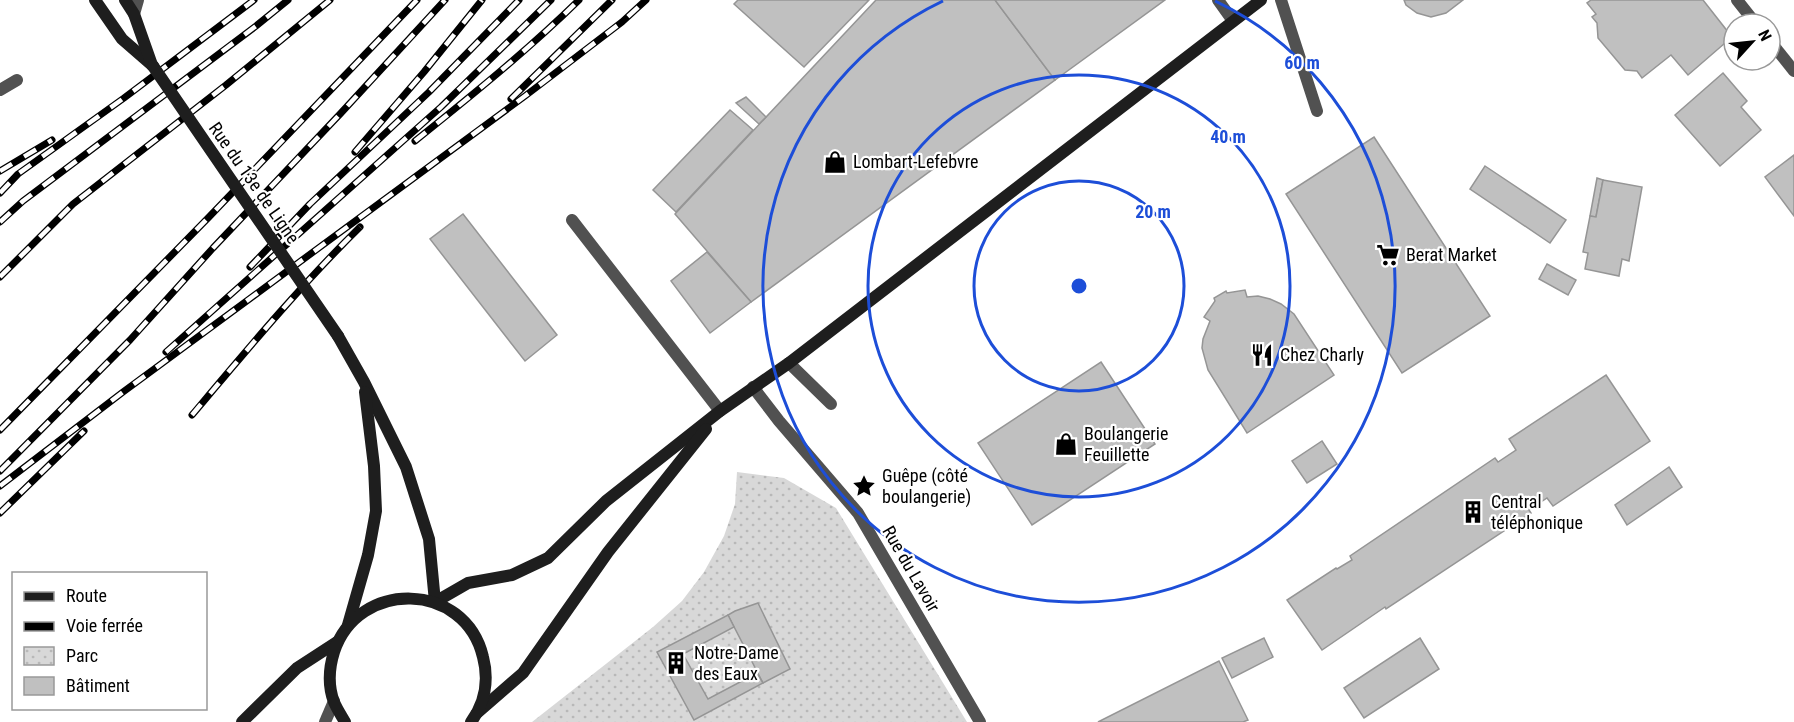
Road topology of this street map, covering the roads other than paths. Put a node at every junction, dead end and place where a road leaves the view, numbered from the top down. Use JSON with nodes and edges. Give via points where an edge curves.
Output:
{"nodes":[{"id":1,"x":95,"y":0,"type":"edge"},
{"id":2,"x":124,"y":0,"type":"edge"},
{"id":3,"x":138,"y":0,"type":"edge"},
{"id":4,"x":1218,"y":0,"type":"edge"},
{"id":5,"x":1261,"y":0,"type":"edge"},
{"id":6,"x":1281,"y":0,"type":"edge"},
{"id":7,"x":1737,"y":0,"type":"edge"},
{"id":8,"x":1746,"y":12,"type":"edge"},
{"id":9,"x":134,"y":14,"type":"junction"},
{"id":10,"x":1233,"y":21,"type":"junction"},
{"id":11,"x":1782,"y":56,"type":"edge"},
{"id":12,"x":153,"y":66,"type":"junction"},
{"id":13,"x":1794,"y":71,"type":"edge"},
{"id":14,"x":17,"y":80,"type":"dead end"},
{"id":15,"x":0,"y":90,"type":"edge"},
{"id":16,"x":1317,"y":111,"type":"dead end"},
{"id":17,"x":572,"y":220,"type":"dead end"},
{"id":18,"x":789,"y":363,"type":"junction"},
{"id":19,"x":364,"y":382,"type":"junction"},
{"id":20,"x":753,"y":387,"type":"junction"},
{"id":21,"x":831,"y":404,"type":"dead end"},
{"id":22,"x":720,"y":411,"type":"junction"},
{"id":23,"x":435,"y":602,"type":"junction"},
{"id":24,"x":348,"y":625,"type":"junction"},
{"id":25,"x":337,"y":642,"type":"junction"},
{"id":26,"x":334,"y":700,"type":"junction"},
{"id":27,"x":474,"y":718,"type":"edge"},
{"id":28,"x":242,"y":722,"type":"edge"},
{"id":29,"x":325,"y":722,"type":"edge"},
{"id":30,"x":345,"y":722,"type":"edge"},
{"id":31,"x":980,"y":722,"type":"edge"}],
"edges":[{"from":1,"to":12,"type":"main road","via":[[122,39]]},
{"from":2,"to":9,"type":"main road","name":"Rue du 13e de Ligne"},
{"from":3,"to":9,"type":"street"},
{"from":4,"to":10,"type":"street"},
{"from":5,"to":10,"type":"main road"},
{"from":6,"to":16,"type":"street"},
{"from":7,"to":8,"type":"street"},
{"from":9,"to":12,"type":"main road","name":"Rue du 13e de Ligne"},
{"from":10,"to":18,"type":"main road"},
{"from":11,"to":13,"type":"street"},
{"from":12,"to":19,"type":"main road","name":"Rue du 13e de Ligne","bridge":true,"via":[[338,336]]},
{"from":14,"to":15,"type":"street"},
{"from":17,"to":22,"type":"street"},
{"from":18,"to":20,"type":"main road"},
{"from":18,"to":21,"type":"street"},
{"from":19,"to":23,"type":"main road","name":"Rue du 13e de Ligne","via":[[406,467],[426,528]]},
{"from":19,"to":24,"type":"main road","name":"Rue du 13e de Ligne","via":[[376,511]]},
{"from":20,"to":22,"type":"main road"},
{"from":20,"to":31,"type":"street","name":"Rue du Lavoir","via":[[858,513]]},
{"from":22,"to":23,"type":"main road","via":[[606,501],[548,558],[513,575],[468,583]]},
{"from":22,"to":27,"type":"main road","via":[[608,552],[523,673]]},
{"from":23,"to":24,"type":"main road","via":[[388,600],[366,610]]},
{"from":23,"to":27,"type":"main road","via":[[471,628],[481,648],[485,692]]},
{"from":24,"to":25,"type":"main road"},
{"from":25,"to":26,"type":"main road","via":[[331,661]]},
{"from":25,"to":28,"type":"main road","via":[[297,668]]},
{"from":26,"to":29,"type":"street"},
{"from":26,"to":30,"type":"main road"}]}
